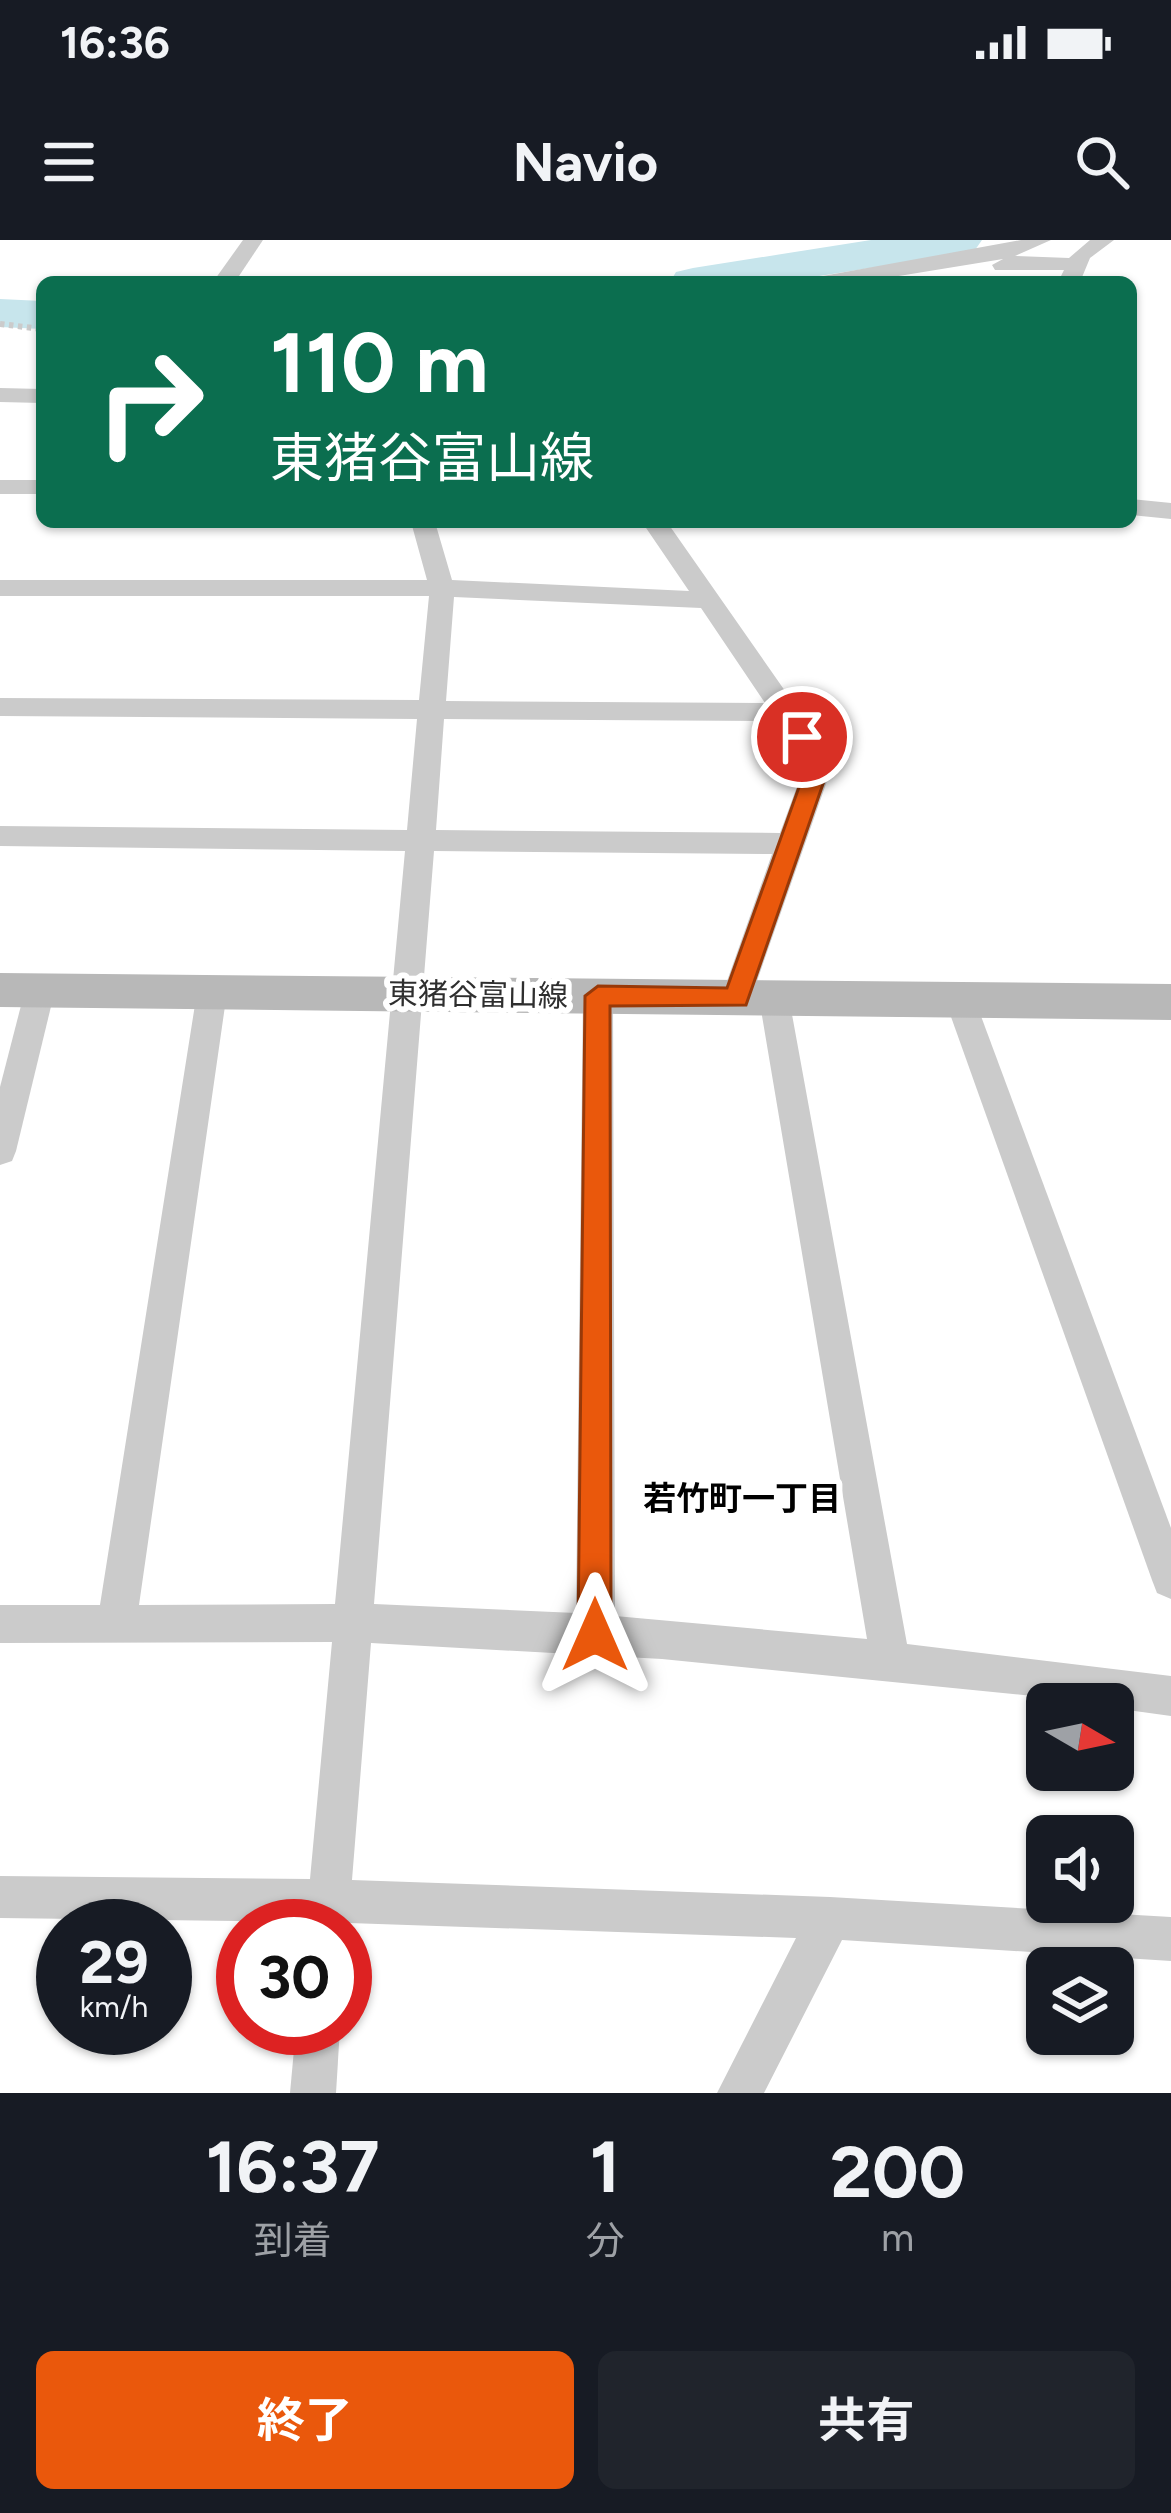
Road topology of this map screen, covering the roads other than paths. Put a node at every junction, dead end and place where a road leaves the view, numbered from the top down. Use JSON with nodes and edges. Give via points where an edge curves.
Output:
{"nodes":[{"id":1,"x":253,"y":240,"type":"edge"},
{"id":2,"x":1041,"y":240,"type":"edge"},
{"id":3,"x":1104,"y":240,"type":"edge"},
{"id":4,"x":1073,"y":273,"type":"edge"},
{"id":5,"x":228,"y":276,"type":"edge"},
{"id":6,"x":859,"y":276,"type":"edge"},
{"id":7,"x":936,"y":276,"type":"edge"},
{"id":8,"x":0,"y":395,"type":"edge"},
{"id":9,"x":36,"y":396,"type":"edge"},
{"id":10,"x":0,"y":487,"type":"edge"},
{"id":11,"x":36,"y":487,"type":"edge"},
{"id":12,"x":1137,"y":508,"type":"edge"},
{"id":13,"x":1171,"y":511,"type":"edge"},
{"id":14,"x":425,"y":528,"type":"edge"},
{"id":15,"x":658,"y":528,"type":"edge"},
{"id":16,"x":0,"y":588,"type":"edge"},
{"id":17,"x":442,"y":588,"type":"junction"},
{"id":18,"x":707,"y":600,"type":"junction"},
{"id":19,"x":0,"y":707,"type":"edge"},
{"id":20,"x":432,"y":711,"type":"junction"},
{"id":21,"x":785,"y":712,"type":"junction"},
{"id":22,"x":0,"y":836,"type":"edge"},
{"id":23,"x":422,"y":840,"type":"junction"},
{"id":24,"x":791,"y":844,"type":"junction"},
{"id":25,"x":20,"y":990,"type":"edge"},
{"id":26,"x":212,"y":992,"type":"junction"},
{"id":27,"x":410,"y":994,"type":"junction"},
{"id":28,"x":598,"y":996,"type":"junction"},
{"id":29,"x":755,"y":998,"type":"junction"},
{"id":30,"x":960,"y":1000,"type":"junction"},
{"id":31,"x":1171,"y":1002,"type":"edge"},
{"id":32,"x":0,"y":1151,"type":"edge"},
{"id":33,"x":1171,"y":1580,"type":"edge"},
{"id":34,"x":355,"y":1623,"type":"junction"},
{"id":35,"x":0,"y":1624,"type":"edge"},
{"id":36,"x":116,"y":1627,"type":"junction"},
{"id":37,"x":595,"y":1635,"type":"junction"},
{"id":38,"x":890,"y":1660,"type":"junction"},
{"id":39,"x":1171,"y":1696,"type":"edge"},
{"id":40,"x":0,"y":1897,"type":"edge"},
{"id":41,"x":329,"y":1899,"type":"edge"},
{"id":42,"x":216,"y":1908,"type":"edge"},
{"id":43,"x":372,"y":1914,"type":"edge"},
{"id":44,"x":830,"y":1918,"type":"junction"},
{"id":45,"x":1171,"y":1939,"type":"edge"},
{"id":46,"x":316,"y":2055,"type":"edge"},
{"id":47,"x":313,"y":2093,"type":"edge"},
{"id":48,"x":740,"y":2093,"type":"edge"}],
"edges":[{"from":1,"to":5,"type":"street"},
{"from":2,"to":6,"type":"street"},
{"from":3,"to":4,"type":"street","via":[[1081,255]]},
{"from":4,"to":7,"type":"street","via":[[1024,261]]},
{"from":8,"to":9,"type":"street"},
{"from":10,"to":11,"type":"street"},
{"from":12,"to":13,"type":"street"},
{"from":14,"to":17,"type":"street"},
{"from":15,"to":18,"type":"street"},
{"from":16,"to":17,"type":"street"},
{"from":17,"to":18,"type":"street"},
{"from":17,"to":20,"type":"street"},
{"from":18,"to":21,"type":"street"},
{"from":19,"to":20,"type":"street"},
{"from":20,"to":21,"type":"street"},
{"from":20,"to":23,"type":"street"},
{"from":21,"to":24,"type":"street","via":[[820,761]]},
{"from":22,"to":23,"type":"street"},
{"from":23,"to":24,"type":"street"},
{"from":23,"to":27,"type":"street"},
{"from":24,"to":29,"type":"street"},
{"from":25,"to":26,"type":"main road","name":"東猪谷富山線"},
{"from":25,"to":32,"type":"street"},
{"from":26,"to":27,"type":"main road","name":"東猪谷富山線"},
{"from":26,"to":36,"type":"street"},
{"from":27,"to":28,"type":"main road","name":"東猪谷富山線"},
{"from":27,"to":34,"type":"street"},
{"from":28,"to":29,"type":"main road","name":"東猪谷富山線"},
{"from":28,"to":37,"type":"street"},
{"from":29,"to":30,"type":"main road","name":"東猪谷富山線"},
{"from":29,"to":38,"type":"street"},
{"from":30,"to":31,"type":"main road","name":"東猪谷富山線"},
{"from":30,"to":33,"type":"street"},
{"from":34,"to":36,"type":"street"},
{"from":34,"to":37,"type":"street"},
{"from":34,"to":41,"type":"street"},
{"from":35,"to":36,"type":"street"},
{"from":37,"to":38,"type":"street"},
{"from":38,"to":39,"type":"street"},
{"from":40,"to":42,"type":"street"},
{"from":43,"to":44,"type":"street"},
{"from":44,"to":45,"type":"street"},
{"from":44,"to":48,"type":"street"},
{"from":46,"to":47,"type":"street"}]}
